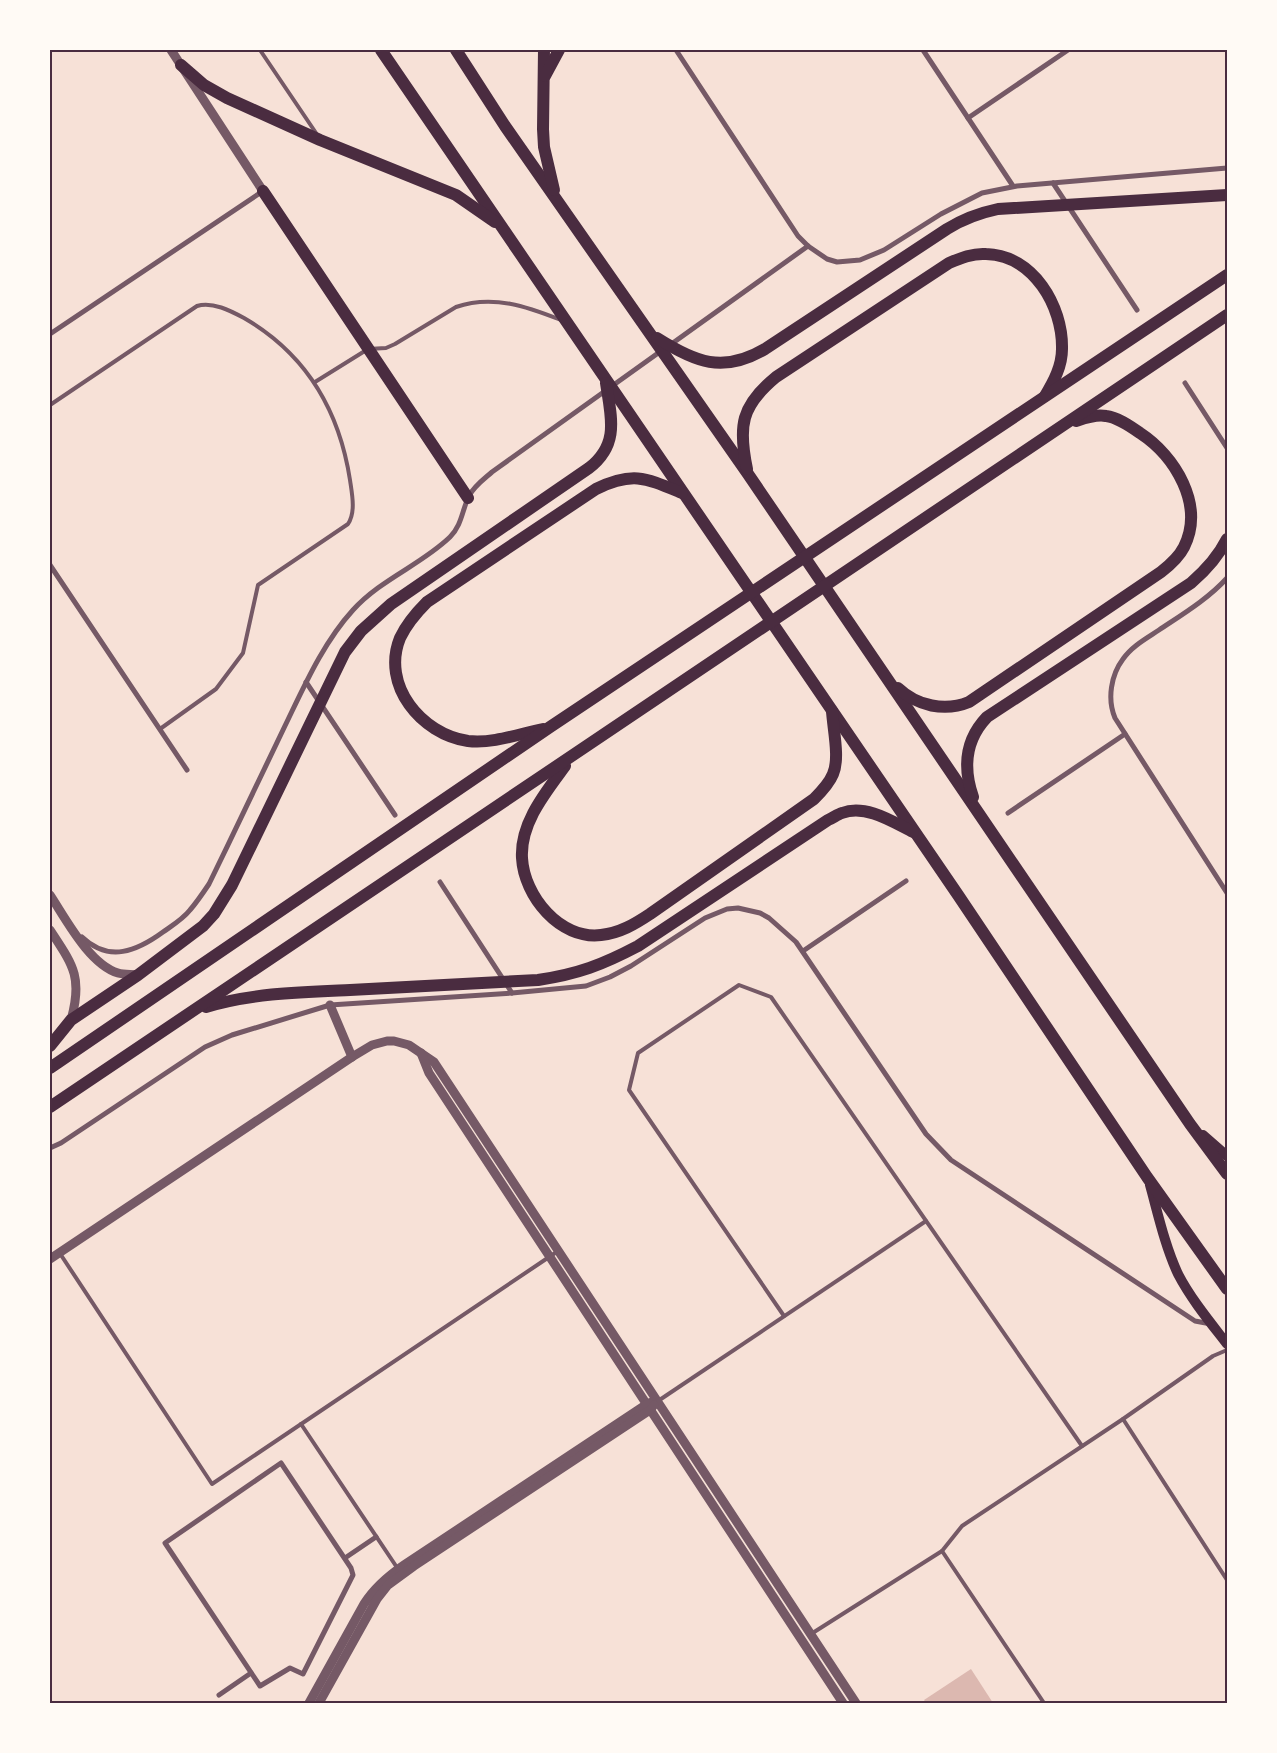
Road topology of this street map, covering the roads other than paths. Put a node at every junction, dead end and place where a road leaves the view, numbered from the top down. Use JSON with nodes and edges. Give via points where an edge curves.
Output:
{"nodes":[{"id":1,"x":171,"y":50,"type":"edge"},
{"id":2,"x":260,"y":50,"type":"edge"},
{"id":3,"x":381,"y":50,"type":"edge"},
{"id":4,"x":456,"y":50,"type":"edge"},
{"id":5,"x":544,"y":50,"type":"edge"},
{"id":6,"x":559,"y":50,"type":"edge"},
{"id":7,"x":676,"y":50,"type":"edge"},
{"id":8,"x":923,"y":50,"type":"edge"},
{"id":9,"x":1068,"y":50,"type":"edge"},
{"id":10,"x":181,"y":65,"type":"junction"},
{"id":11,"x":543,"y":81,"type":"junction"},
{"id":12,"x":968,"y":118,"type":"junction"},
{"id":13,"x":320,"y":140,"type":"junction"},
{"id":14,"x":1227,"y":168,"type":"edge"},
{"id":15,"x":1053,"y":183,"type":"junction"},
{"id":16,"x":1013,"y":186,"type":"junction"},
{"id":17,"x":263,"y":191,"type":"junction"},
{"id":18,"x":1227,"y":195,"type":"edge"},
{"id":19,"x":556,"y":197,"type":"junction"},
{"id":20,"x":502,"y":227,"type":"junction"},
{"id":21,"x":808,"y":246,"type":"junction"},
{"id":22,"x":1227,"y":275,"type":"edge"},
{"id":23,"x":1137,"y":310,"type":"dead end"},
{"id":24,"x":1227,"y":315,"type":"edge"},
{"id":25,"x":568,"y":323,"type":"junction"},
{"id":26,"x":50,"y":334,"type":"edge"},
{"id":27,"x":652,"y":336,"type":"junction"},
{"id":28,"x":368,"y":350,"type":"junction"},
{"id":29,"x":606,"y":380,"type":"junction"},
{"id":30,"x":315,"y":382,"type":"junction"},
{"id":31,"x":1185,"y":383,"type":"dead end"},
{"id":32,"x":1044,"y":398,"type":"junction"},
{"id":33,"x":50,"y":405,"type":"edge"},
{"id":34,"x":1064,"y":425,"type":"junction"},
{"id":35,"x":1227,"y":448,"type":"edge"},
{"id":36,"x":748,"y":474,"type":"junction"},
{"id":37,"x":682,"y":493,"type":"junction"},
{"id":38,"x":468,"y":498,"type":"junction"},
{"id":39,"x":1227,"y":539,"type":"edge"},
{"id":40,"x":50,"y":564,"type":"edge"},
{"id":41,"x":1227,"y":578,"type":"edge"},
{"id":42,"x":885,"y":675,"type":"junction"},
{"id":43,"x":306,"y":682,"type":"junction"},
{"id":44,"x":831,"y":709,"type":"junction"},
{"id":45,"x":550,"y":727,"type":"junction"},
{"id":46,"x":160,"y":729,"type":"junction"},
{"id":47,"x":1125,"y":734,"type":"junction"},
{"id":48,"x":571,"y":757,"type":"junction"},
{"id":49,"x":187,"y":770,"type":"dead end"},
{"id":50,"x":1008,"y":813,"type":"dead end"},
{"id":51,"x":395,"y":815,"type":"dead end"},
{"id":52,"x":981,"y":816,"type":"junction"},
{"id":53,"x":915,"y":833,"type":"junction"},
{"id":54,"x":906,"y":881,"type":"dead end"},
{"id":55,"x":440,"y":882,"type":"dead end"},
{"id":56,"x":1227,"y":892,"type":"edge"},
{"id":57,"x":50,"y":895,"type":"edge"},
{"id":58,"x":74,"y":929,"type":"junction"},
{"id":59,"x":50,"y":930,"type":"edge"},
{"id":60,"x":803,"y":951,"type":"junction"},
{"id":61,"x":138,"y":974,"type":"junction"},
{"id":62,"x":512,"y":993,"type":"junction"},
{"id":63,"x":330,"y":1005,"type":"junction"},
{"id":64,"x":194,"y":1010,"type":"junction"},
{"id":65,"x":72,"y":1020,"type":"junction"},
{"id":66,"x":50,"y":1046,"type":"edge"},
{"id":67,"x":421,"y":1053,"type":"junction"},
{"id":68,"x":352,"y":1057,"type":"junction"},
{"id":69,"x":50,"y":1068,"type":"edge"},
{"id":70,"x":50,"y":1107,"type":"edge"},
{"id":71,"x":1190,"y":1124,"type":"junction"},
{"id":72,"x":50,"y":1148,"type":"edge"},
{"id":73,"x":1227,"y":1156,"type":"edge"},
{"id":74,"x":1227,"y":1174,"type":"edge"},
{"id":75,"x":1147,"y":1177,"type":"junction"},
{"id":76,"x":926,"y":1221,"type":"junction"},
{"id":77,"x":558,"y":1251,"type":"junction"},
{"id":78,"x":59,"y":1252,"type":"junction"},
{"id":79,"x":550,"y":1257,"type":"junction"},
{"id":80,"x":50,"y":1258,"type":"edge"},
{"id":81,"x":1227,"y":1289,"type":"edge"},
{"id":82,"x":784,"y":1316,"type":"junction"},
{"id":83,"x":1212,"y":1324,"type":"junction"},
{"id":84,"x":1227,"y":1344,"type":"edge"},
{"id":85,"x":1227,"y":1350,"type":"edge"},
{"id":86,"x":657,"y":1401,"type":"junction"},
{"id":87,"x":648,"y":1407,"type":"junction"},
{"id":88,"x":1122,"y":1419,"type":"junction"},
{"id":89,"x":301,"y":1424,"type":"junction"},
{"id":90,"x":1082,"y":1446,"type":"junction"},
{"id":91,"x":376,"y":1537,"type":"junction"},
{"id":92,"x":942,"y":1551,"type":"junction"},
{"id":93,"x":345,"y":1558,"type":"junction"},
{"id":94,"x":400,"y":1572,"type":"junction"},
{"id":95,"x":1227,"y":1580,"type":"edge"},
{"id":96,"x":811,"y":1635,"type":"junction"},
{"id":97,"x":802,"y":1640,"type":"junction"},
{"id":98,"x":251,"y":1673,"type":"junction"},
{"id":99,"x":219,"y":1694,"type":"dead end"},
{"id":100,"x":309,"y":1703,"type":"edge"},
{"id":101,"x":319,"y":1703,"type":"edge"},
{"id":102,"x":843,"y":1703,"type":"edge"},
{"id":103,"x":856,"y":1703,"type":"edge"},
{"id":104,"x":1044,"y":1703,"type":"edge"}],
"edges":[{"from":1,"to":10,"type":"street"},
{"from":2,"to":13,"type":"lane"},
{"from":3,"to":20,"type":"main road"},
{"from":4,"to":19,"type":"main road"},
{"from":5,"to":11,"type":"main road"},
{"from":6,"to":11,"type":"main road"},
{"from":7,"to":21,"type":"street","via":[[788,223]]},
{"from":8,"to":12,"type":"street"},
{"from":9,"to":12,"type":"street"},
{"from":10,"to":13,"type":"main road","via":[[220,95]]},
{"from":10,"to":17,"type":"street"},
{"from":11,"to":19,"type":"main road","via":[[544,147]]},
{"from":12,"to":16,"type":"street"},
{"from":13,"to":20,"type":"main road","via":[[456,194]]},
{"from":14,"to":15,"type":"street"},
{"from":15,"to":16,"type":"street"},
{"from":15,"to":23,"type":"street"},
{"from":16,"to":21,"type":"street","via":[[982,193],[963,202],[884,250],[860,260],[827,259]]},
{"from":17,"to":26,"type":"street"},
{"from":17,"to":28,"type":"main road"},
{"from":18,"to":27,"type":"main road","via":[[998,209],[977,214],[947,229],[765,350],[740,362],[700,360]]},
{"from":19,"to":27,"type":"main road"},
{"from":20,"to":25,"type":"main road"},
{"from":21,"to":38,"type":"street","via":[[492,472]]},
{"from":22,"to":32,"type":"main road"},
{"from":24,"to":34,"type":"main road"},
{"from":25,"to":28,"type":"lane","via":[[531,308],[504,303],[467,304],[396,344]]},
{"from":25,"to":29,"type":"main road"},
{"from":27,"to":36,"type":"main road"},
{"from":28,"to":30,"type":"lane"},
{"from":28,"to":38,"type":"main road"},
{"from":29,"to":37,"type":"main road"},
{"from":29,"to":61,"type":"main road","via":[[612,434],[603,455],[369,622],[346,652],[222,902],[203,926]]},
{"from":30,"to":33,"type":"lane","via":[[294,356],[264,330],[230,310],[204,304]]},
{"from":30,"to":46,"type":"lane","via":[[346,453],[353,516],[348,524],[258,585],[243,653],[216,689]]},
{"from":31,"to":35,"type":"street"},
{"from":32,"to":36,"type":"main road","via":[[1057,376],[1062,351],[1061,330],[1054,306],[1043,286],[1025,268],[1006,257],[965,256],[949,263],[776,377],[755,396],[744,419],[743,443]]},
{"from":32,"to":45,"type":"main road"},
{"from":34,"to":42,"type":"main road","via":[[1086,417],[1106,416],[1149,439],[1166,456],[1180,476],[1188,497],[1191,520],[1185,547],[1161,572],[976,698],[960,705],[924,704],[908,696]]},
{"from":34,"to":48,"type":"main road"},
{"from":36,"to":42,"type":"main road"},
{"from":37,"to":44,"type":"main road"},
{"from":37,"to":45,"type":"main road","via":[[654,481],[632,478],[613,481],[596,489],[427,602],[410,620],[400,639],[396,659],[398,680],[419,718],[446,734],[466,740],[489,740]]},
{"from":38,"to":43,"type":"street","via":[[459,526],[452,535],[372,592],[346,618]]},
{"from":39,"to":52,"type":"main road","via":[[1209,567],[1191,583],[996,710],[980,724],[970,743],[967,762],[969,786]]},
{"from":40,"to":46,"type":"street"},
{"from":41,"to":47,"type":"street","via":[[1201,601],[1143,640],[1123,659],[1112,685],[1111,704]]},
{"from":42,"to":52,"type":"main road"},
{"from":43,"to":51,"type":"street"},
{"from":43,"to":58,"type":"street","via":[[208,884],[189,911],[150,941],[125,951],[101,950],[84,940]]},
{"from":44,"to":48,"type":"main road","via":[[836,763],[824,788],[801,810],[634,925],[600,935],[581,934],[563,926],[549,914],[534,897],[522,857],[525,834],[541,799]]},
{"from":44,"to":53,"type":"main road"},
{"from":45,"to":69,"type":"main road"},
{"from":46,"to":49,"type":"street"},
{"from":47,"to":50,"type":"street"},
{"from":47,"to":56,"type":"street"},
{"from":48,"to":64,"type":"main road"},
{"from":52,"to":71,"type":"main road"},
{"from":53,"to":64,"type":"main road","via":[[875,814],[857,810],[843,812],[638,946],[585,971],[528,981],[248,997]]},
{"from":53,"to":75,"type":"main road"},
{"from":54,"to":60,"type":"street"},
{"from":55,"to":62,"type":"street"},
{"from":57,"to":58,"type":"street"},
{"from":58,"to":61,"type":"street","via":[[101,964],[118,973]]},
{"from":59,"to":65,"type":"street","via":[[70,959],[76,979],[77,999]]},
{"from":60,"to":62,"type":"street","via":[[770,918],[749,909],[727,909],[705,918],[631,966],[598,982],[573,988]]},
{"from":60,"to":83,"type":"street","via":[[926,1134],[951,1160],[1195,1321]]},
{"from":61,"to":65,"type":"main road"},
{"from":62,"to":63,"type":"street"},
{"from":63,"to":68,"type":"street"},
{"from":63,"to":72,"type":"street","via":[[232,1036],[205,1048],[61,1144]]},
{"from":64,"to":70,"type":"main road"},
{"from":65,"to":66,"type":"main road"},
{"from":67,"to":68,"type":"street","via":[[402,1042],[387,1041]]},
{"from":67,"to":77,"type":"street","via":[[434,1062]]},
{"from":67,"to":79,"type":"street","via":[[429,1073]]},
{"from":68,"to":78,"type":"street"},
{"from":71,"to":73,"type":"main road"},
{"from":71,"to":74,"type":"main road"},
{"from":75,"to":81,"type":"main road"},
{"from":75,"to":83,"type":"main road","via":[[1175,1267]]},
{"from":76,"to":82,"type":"lane"},
{"from":76,"to":82,"type":"lane","via":[[771,997],[738,985],[638,1053],[629,1090]]},
{"from":76,"to":90,"type":"lane"},
{"from":77,"to":79,"type":"lane"},
{"from":77,"to":86,"type":"street"},
{"from":78,"to":80,"type":"street"},
{"from":78,"to":89,"type":"lane","via":[[212,1484]]},
{"from":79,"to":87,"type":"street"},
{"from":79,"to":89,"type":"lane"},
{"from":82,"to":86,"type":"lane"},
{"from":83,"to":84,"type":"main road"},
{"from":85,"to":88,"type":"lane","via":[[1212,1356]]},
{"from":86,"to":87,"type":"street"},
{"from":86,"to":96,"type":"street"},
{"from":87,"to":94,"type":"street"},
{"from":87,"to":97,"type":"street"},
{"from":88,"to":90,"type":"lane"},
{"from":88,"to":95,"type":"lane"},
{"from":89,"to":91,"type":"lane"},
{"from":90,"to":92,"type":"lane","via":[[962,1526]]},
{"from":91,"to":93,"type":"street"},
{"from":91,"to":94,"type":"lane"},
{"from":92,"to":96,"type":"lane"},
{"from":92,"to":104,"type":"lane"},
{"from":93,"to":98,"type":"street","via":[[353,1575],[303,1674],[290,1668],[260,1686]]},
{"from":93,"to":98,"type":"street","via":[[281,1463],[165,1542]]},
{"from":94,"to":100,"type":"street","via":[[378,1586],[368,1597]]},
{"from":94,"to":101,"type":"street","via":[[374,1603]]},
{"from":96,"to":97,"type":"lane"},
{"from":96,"to":103,"type":"street"},
{"from":97,"to":102,"type":"street"},
{"from":98,"to":99,"type":"street"}]}
